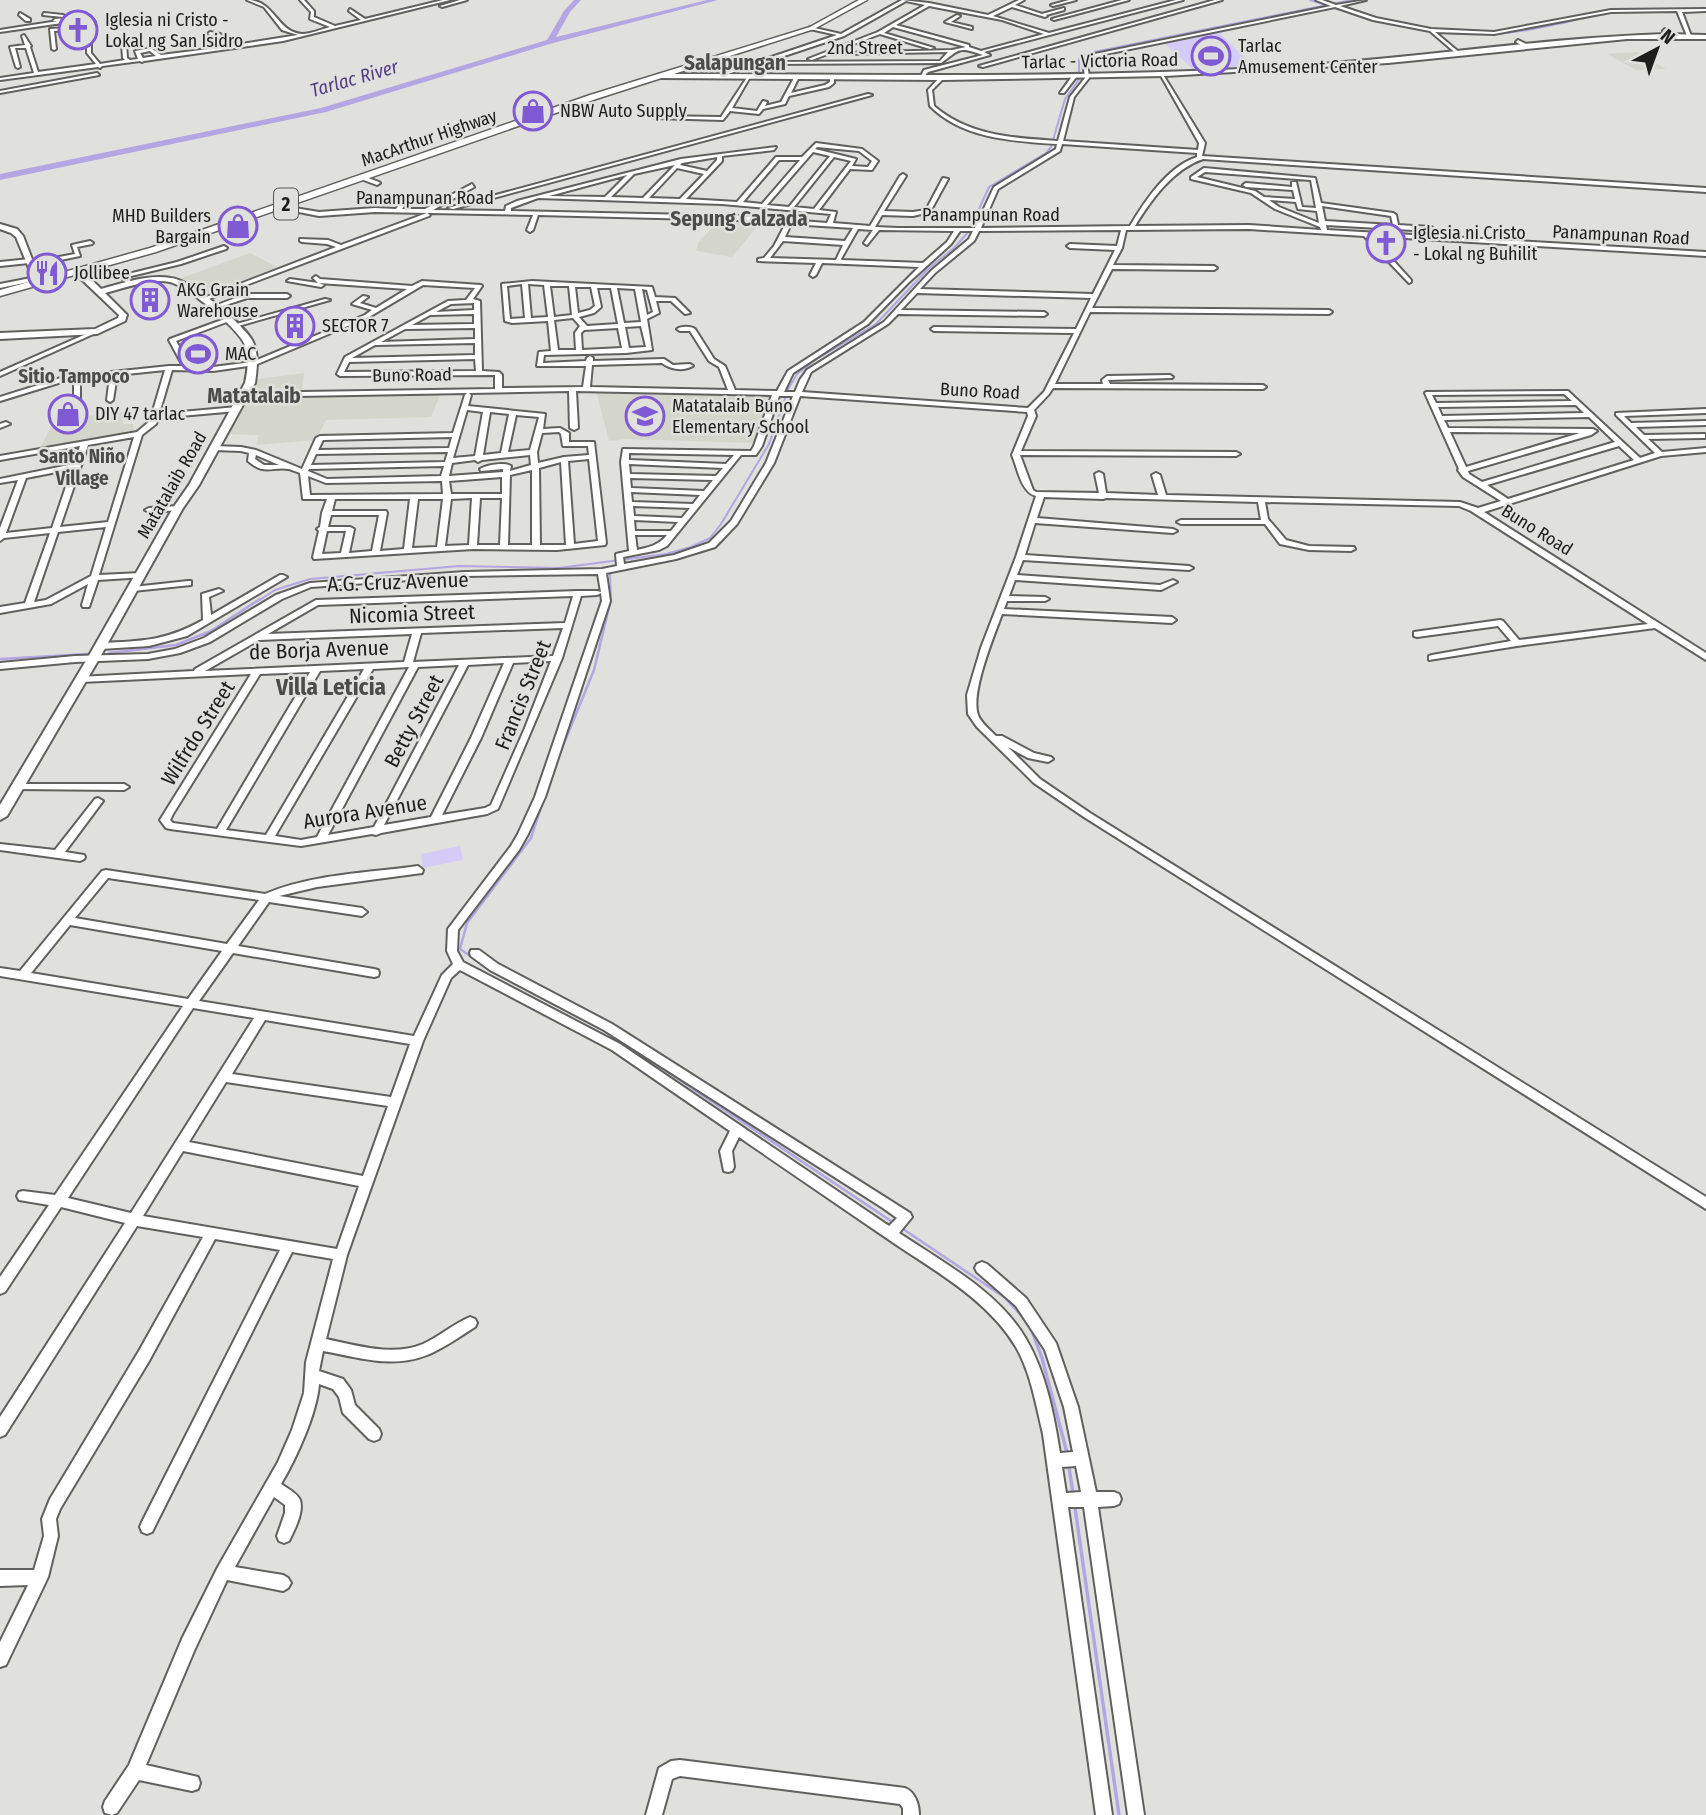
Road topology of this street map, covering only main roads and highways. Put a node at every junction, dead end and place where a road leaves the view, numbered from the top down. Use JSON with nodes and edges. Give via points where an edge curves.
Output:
{"nodes":[{"id":1,"x":864,"y":0,"type":"edge"},
{"id":2,"x":1706,"y":37,"type":"edge"},
{"id":3,"x":660,"y":76,"type":"junction"},
{"id":4,"x":0,"y":226,"type":"edge"},
{"id":5,"x":79,"y":272,"type":"junction"},
{"id":6,"x":38,"y":281,"type":"junction"},
{"id":7,"x":100,"y":292,"type":"junction"},
{"id":8,"x":0,"y":293,"type":"edge"},
{"id":9,"x":0,"y":336,"type":"edge"},
{"id":10,"x":0,"y":816,"type":"edge"}],
"edges":[{"from":1,"to":3,"type":"highway","name":"MacArthur Highway","number":"2","via":[[812,28]]},
{"from":2,"to":3,"type":"main road","name":"Tarlac - Victoria Road","via":[[1620,38],[1292,69],[1162,74]]},
{"from":3,"to":5,"type":"highway","name":"MacArthur Highway","number":"2"},
{"from":4,"to":6,"type":"main road","via":[[19,236]]},
{"from":5,"to":6,"type":"highway","name":"MacArthur Highway","number":"2"},
{"from":5,"to":7,"type":"main road"},
{"from":6,"to":8,"type":"highway","name":"MacArthur Highway","number":"2"},
{"from":7,"to":9,"type":"main road","via":[[123,316],[117,323],[97,331]]},
{"from":7,"to":10,"type":"main road","name":"Matatalaib Road","via":[[155,279],[172,280],[204,299],[248,341],[253,364],[250,383]]}]}
